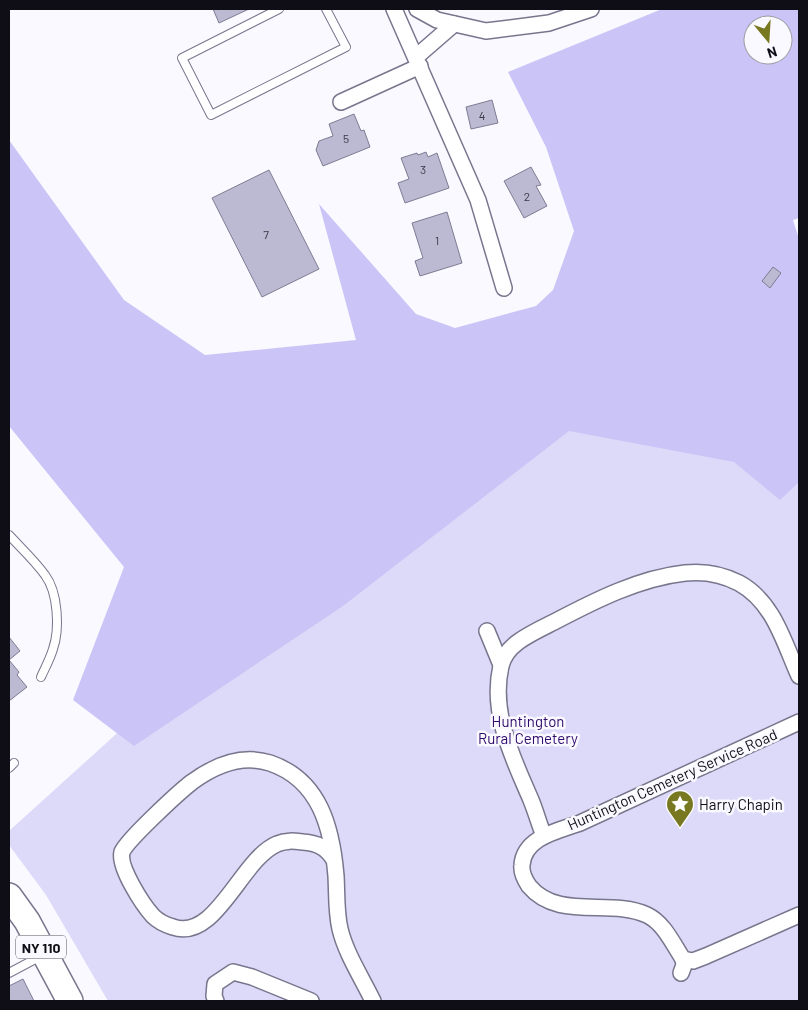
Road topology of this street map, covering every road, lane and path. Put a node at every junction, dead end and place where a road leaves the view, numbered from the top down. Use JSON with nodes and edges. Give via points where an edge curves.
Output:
{"nodes":[{"id":1,"x":279,"y":9,"type":"edge"},
{"id":2,"x":326,"y":9,"type":"edge"},
{"id":3,"x":394,"y":9,"type":"edge"},
{"id":4,"x":417,"y":9,"type":"edge"},
{"id":5,"x":591,"y":9,"type":"edge"},
{"id":6,"x":454,"y":24,"type":"junction"},
{"id":7,"x":418,"y":62,"type":"junction"},
{"id":8,"x":341,"y":102,"type":"dead end"},
{"id":9,"x":504,"y":288,"type":"dead end"},
{"id":10,"x":9,"y":535,"type":"edge"},
{"id":11,"x":487,"y":631,"type":"dead end"},
{"id":12,"x":501,"y":665,"type":"junction"},
{"id":13,"x":799,"y":676,"type":"edge"},
{"id":14,"x":41,"y":677,"type":"dead end"},
{"id":15,"x":799,"y":722,"type":"edge"},
{"id":16,"x":544,"y":836,"type":"junction"},
{"id":17,"x":334,"y":860,"type":"junction"},
{"id":18,"x":9,"y":896,"type":"edge"},
{"id":19,"x":799,"y":914,"type":"edge"},
{"id":20,"x":44,"y":953,"type":"junction"},
{"id":21,"x":9,"y":973,"type":"edge"},
{"id":22,"x":70,"y":1001,"type":"edge"},
{"id":23,"x":216,"y":1001,"type":"edge"},
{"id":24,"x":310,"y":1001,"type":"edge"},
{"id":25,"x":373,"y":1001,"type":"edge"}],
"edges":[{"from":1,"to":2,"type":"lane","via":[[182,58],[211,115],[346,47]]},
{"from":3,"to":7,"type":"street"},
{"from":4,"to":6,"type":"street","via":[[437,20]]},
{"from":5,"to":6,"type":"street","via":[[549,23],[486,31]]},
{"from":6,"to":7,"type":"street"},
{"from":7,"to":8,"type":"street"},
{"from":7,"to":9,"type":"street","via":[[478,200]]},
{"from":10,"to":14,"type":"lane","via":[[45,574],[55,597],[54,648]]},
{"from":11,"to":12,"type":"street"},
{"from":12,"to":13,"type":"street","via":[[517,643],[577,610],[660,578],[704,573],[739,582],[763,602],[773,616]]},
{"from":12,"to":16,"type":"street","via":[[500,718]]},
{"from":15,"to":16,"type":"street","name":"Huntington Cemetery Service Road"},
{"from":16,"to":19,"type":"street","name":"Huntington Cemetery Service Road","via":[[529,846],[522,856],[526,881],[536,894],[568,906],[635,910],[650,916],[661,926],[682,966]]},
{"from":17,"to":17,"type":"street","via":[[323,811],[309,789],[300,778],[278,766],[253,760],[212,768],[190,784],[122,852],[123,866],[154,916],[170,926],[186,929],[196,927],[210,917],[258,857],[276,844],[312,843],[329,852]]},
{"from":17,"to":25,"type":"street","via":[[340,929]]},
{"from":18,"to":20,"type":"main road","number":"NY 110","via":[[27,920]]},
{"from":20,"to":21,"type":"lane"},
{"from":20,"to":22,"type":"main road","number":"NY 110"},
{"from":23,"to":24,"type":"street","via":[[215,984],[233,972]]}]}
